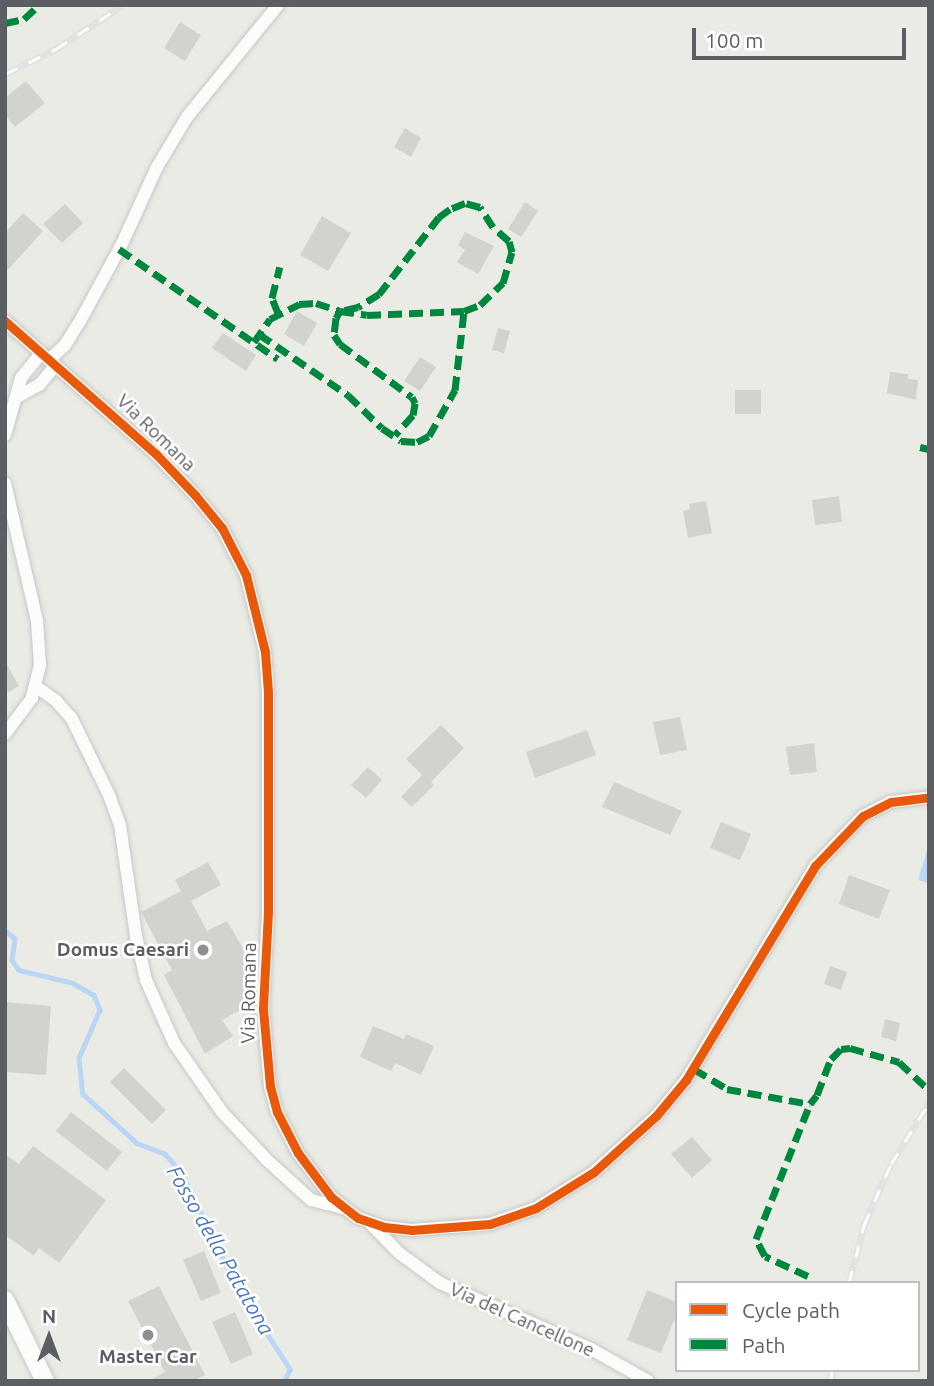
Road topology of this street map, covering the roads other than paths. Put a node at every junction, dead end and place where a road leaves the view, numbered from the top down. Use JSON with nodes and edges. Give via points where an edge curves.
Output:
{"nodes":[{"id":1,"x":278,"y":5,"type":"edge"},
{"id":2,"x":5,"y":321,"type":"edge"},
{"id":3,"x":48,"y":360,"type":"junction"},
{"id":4,"x":17,"y":397,"type":"junction"},
{"id":5,"x":5,"y":435,"type":"edge"},
{"id":6,"x":5,"y":483,"type":"edge"},
{"id":7,"x":37,"y":687,"type":"junction"},
{"id":8,"x":5,"y":734,"type":"edge"},
{"id":9,"x":929,"y":797,"type":"edge"},
{"id":10,"x":344,"y":1208,"type":"junction"},
{"id":11,"x":371,"y":1223,"type":"junction"},
{"id":12,"x":5,"y":1300,"type":"edge"},
{"id":13,"x":45,"y":1381,"type":"edge"},
{"id":14,"x":648,"y":1381,"type":"edge"}],
"edges":[{"from":1,"to":3,"type":"street","via":[[187,117],[79,323]]},
{"from":2,"to":3,"type":"street","name":"Via Romana"},
{"from":3,"to":4,"type":"street","via":[[40,384]]},
{"from":3,"to":4,"type":"street","via":[[23,374]]},
{"from":3,"to":10,"type":"street","name":"Via Romana","via":[[156,454],[195,495],[231,544],[252,590],[268,692],[263,1009],[268,1074],[276,1112],[290,1142],[320,1185]]},
{"from":4,"to":5,"type":"street"},
{"from":6,"to":7,"type":"street","via":[[37,621]]},
{"from":7,"to":8,"type":"street"},
{"from":7,"to":10,"type":"street","via":[[72,719],[110,795],[120,825],[146,980],[174,1043],[222,1112],[268,1161],[311,1200]]},
{"from":9,"to":11,"type":"street","name":"Via Romana","via":[[891,802],[863,816],[816,866],[694,1069],[668,1104],[612,1158],[563,1193],[500,1222],[455,1229],[394,1229]]},
{"from":10,"to":11,"type":"street","name":"Via Romana"},
{"from":11,"to":14,"type":"street","name":"Via del Cancellone","via":[[399,1253],[440,1283],[591,1349]]},
{"from":12,"to":13,"type":"main road"}]}
